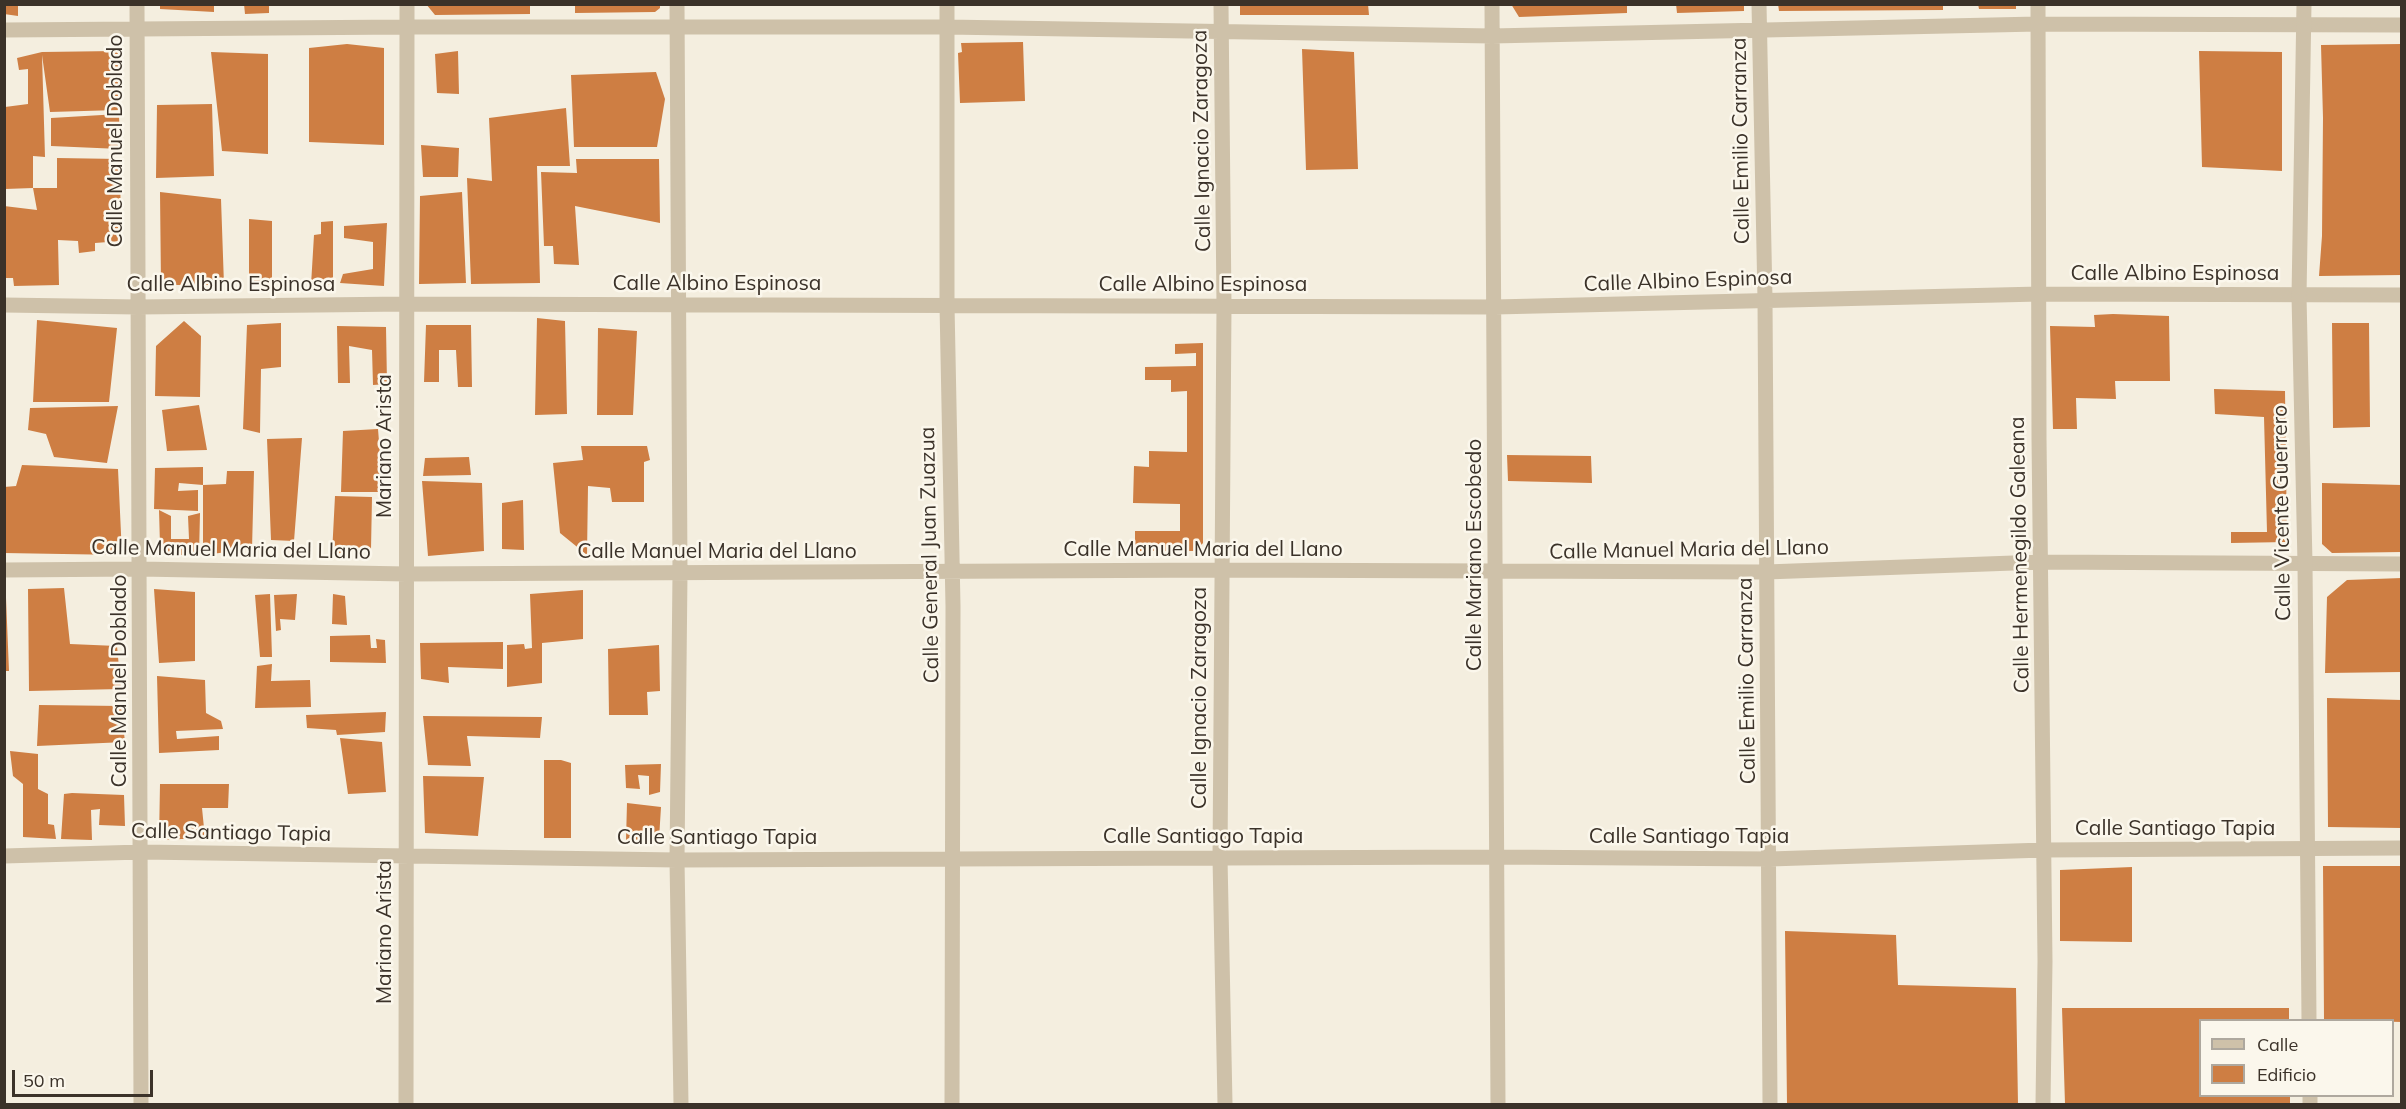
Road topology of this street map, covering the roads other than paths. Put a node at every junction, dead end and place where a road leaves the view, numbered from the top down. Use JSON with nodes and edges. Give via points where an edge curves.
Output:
{"nodes":[{"id":1,"x":137,"y":4,"type":"edge"},
{"id":2,"x":406,"y":4,"type":"edge"},
{"id":3,"x":678,"y":4,"type":"edge"},
{"id":4,"x":946,"y":4,"type":"edge"},
{"id":5,"x":1221,"y":4,"type":"edge"},
{"id":6,"x":1491,"y":4,"type":"edge"},
{"id":7,"x":1759,"y":4,"type":"edge"},
{"id":8,"x":2038,"y":4,"type":"edge"},
{"id":9,"x":2304,"y":4,"type":"edge"},
{"id":10,"x":2038,"y":24,"type":"junction"},
{"id":11,"x":2402,"y":25,"type":"edge"},
{"id":12,"x":2303,"y":26,"type":"junction"},
{"id":13,"x":407,"y":27,"type":"junction"},
{"id":14,"x":678,"y":27,"type":"junction"},
{"id":15,"x":947,"y":27,"type":"junction"},
{"id":16,"x":137,"y":29,"type":"junction"},
{"id":17,"x":1759,"y":29,"type":"junction"},
{"id":18,"x":4,"y":30,"type":"edge"},
{"id":19,"x":1222,"y":32,"type":"junction"},
{"id":20,"x":1492,"y":36,"type":"junction"},
{"id":21,"x":2040,"y":294,"type":"junction"},
{"id":22,"x":2402,"y":295,"type":"edge"},
{"id":23,"x":2299,"y":296,"type":"junction"},
{"id":24,"x":1765,"y":299,"type":"junction"},
{"id":25,"x":406,"y":304,"type":"junction"},
{"id":26,"x":4,"y":305,"type":"edge"},
{"id":27,"x":678,"y":305,"type":"junction"},
{"id":28,"x":947,"y":305,"type":"junction"},
{"id":29,"x":1224,"y":306,"type":"junction"},
{"id":30,"x":138,"y":307,"type":"junction"},
{"id":31,"x":1495,"y":307,"type":"junction"},
{"id":32,"x":2041,"y":562,"type":"junction"},
{"id":33,"x":2305,"y":563,"type":"junction"},
{"id":34,"x":2402,"y":564,"type":"edge"},
{"id":35,"x":140,"y":569,"type":"junction"},
{"id":36,"x":4,"y":570,"type":"edge"},
{"id":37,"x":1222,"y":570,"type":"junction"},
{"id":38,"x":951,"y":572,"type":"junction"},
{"id":39,"x":1766,"y":572,"type":"junction"},
{"id":40,"x":680,"y":573,"type":"junction"},
{"id":41,"x":1496,"y":573,"type":"junction"},
{"id":42,"x":406,"y":574,"type":"junction"},
{"id":43,"x":2402,"y":848,"type":"edge"},
{"id":44,"x":2308,"y":849,"type":"junction"},
{"id":45,"x":2044,"y":850,"type":"junction"},
{"id":46,"x":142,"y":852,"type":"junction"},
{"id":47,"x":4,"y":856,"type":"edge"},
{"id":48,"x":406,"y":856,"type":"junction"},
{"id":49,"x":1497,"y":857,"type":"junction"},
{"id":50,"x":1220,"y":858,"type":"junction"},
{"id":51,"x":952,"y":859,"type":"junction"},
{"id":52,"x":1770,"y":859,"type":"junction"},
{"id":53,"x":677,"y":860,"type":"junction"},
{"id":54,"x":2309,"y":1019,"type":"edge"},
{"id":55,"x":141,"y":1104,"type":"edge"},
{"id":56,"x":406,"y":1104,"type":"edge"},
{"id":57,"x":681,"y":1104,"type":"edge"},
{"id":58,"x":952,"y":1104,"type":"edge"},
{"id":59,"x":1225,"y":1104,"type":"edge"},
{"id":60,"x":1498,"y":1104,"type":"edge"},
{"id":61,"x":1770,"y":1104,"type":"edge"},
{"id":62,"x":2043,"y":1104,"type":"edge"}],
"edges":[{"from":1,"to":16,"type":"street","name":"Calle Manuel Doblado"},
{"from":2,"to":13,"type":"street","name":"Mariano Arista"},
{"from":3,"to":14,"type":"street"},
{"from":4,"to":15,"type":"street","name":"Calle General Juan Zuazua"},
{"from":5,"to":19,"type":"street","name":"Calle Ignacio Zaragoza"},
{"from":6,"to":20,"type":"street","name":"Calle Mariano Escobedo"},
{"from":7,"to":17,"type":"street","name":"Calle Emilio Carranza"},
{"from":8,"to":10,"type":"street","name":"Calle Hermenegildo Galeana"},
{"from":9,"to":12,"type":"street","name":"Calle Vicente Guerrero"},
{"from":10,"to":12,"type":"street"},
{"from":10,"to":17,"type":"street"},
{"from":10,"to":21,"type":"street","name":"Calle Hermenegildo Galeana"},
{"from":11,"to":12,"type":"street"},
{"from":12,"to":23,"type":"street","name":"Calle Vicente Guerrero"},
{"from":13,"to":14,"type":"street"},
{"from":13,"to":16,"type":"street"},
{"from":13,"to":25,"type":"street","name":"Mariano Arista"},
{"from":14,"to":15,"type":"street"},
{"from":14,"to":27,"type":"street"},
{"from":15,"to":19,"type":"street"},
{"from":15,"to":28,"type":"street","name":"Calle General Juan Zuazua"},
{"from":16,"to":18,"type":"street"},
{"from":16,"to":30,"type":"street","name":"Calle Manuel Doblado"},
{"from":17,"to":20,"type":"street"},
{"from":17,"to":24,"type":"street","name":"Calle Emilio Carranza"},
{"from":19,"to":20,"type":"street"},
{"from":19,"to":29,"type":"street","name":"Calle Ignacio Zaragoza"},
{"from":20,"to":31,"type":"street","name":"Calle Mariano Escobedo"},
{"from":21,"to":23,"type":"street","name":"Calle Albino Espinosa"},
{"from":21,"to":24,"type":"street","name":"Calle Albino Espinosa"},
{"from":21,"to":32,"type":"street","name":"Calle Hermenegildo Galeana"},
{"from":22,"to":23,"type":"street","name":"Calle Albino Espinosa"},
{"from":23,"to":33,"type":"street","name":"Calle Vicente Guerrero"},
{"from":24,"to":31,"type":"street","name":"Calle Albino Espinosa"},
{"from":24,"to":39,"type":"street","name":"Calle Emilio Carranza"},
{"from":25,"to":27,"type":"street","name":"Calle Albino Espinosa"},
{"from":25,"to":30,"type":"street","name":"Calle Albino Espinosa"},
{"from":25,"to":42,"type":"street","name":"Mariano Arista"},
{"from":26,"to":30,"type":"street","name":"Calle Albino Espinosa"},
{"from":27,"to":28,"type":"street","name":"Calle Albino Espinosa"},
{"from":27,"to":40,"type":"street"},
{"from":28,"to":29,"type":"street","name":"Calle Albino Espinosa"},
{"from":28,"to":38,"type":"street","name":"Calle General Juan Zuazua"},
{"from":29,"to":31,"type":"street","name":"Calle Albino Espinosa"},
{"from":29,"to":37,"type":"street","name":"Calle Ignacio Zaragoza"},
{"from":30,"to":35,"type":"street","name":"Calle Manuel Doblado"},
{"from":31,"to":41,"type":"street","name":"Calle Mariano Escobedo"},
{"from":32,"to":33,"type":"street","name":"Calle Manuel Maria del Llano"},
{"from":32,"to":39,"type":"street","name":"Calle Manuel Maria del Llano"},
{"from":32,"to":45,"type":"street","name":"Calle Hermenegildo Galeana"},
{"from":33,"to":34,"type":"street","name":"Calle Manuel Maria del Llano"},
{"from":33,"to":44,"type":"street","name":"Calle Vicente Guerrero"},
{"from":35,"to":36,"type":"street","name":"Calle Manuel Maria del Llano"},
{"from":35,"to":42,"type":"street","name":"Calle Manuel Maria del Llano"},
{"from":35,"to":46,"type":"street","name":"Calle Manuel Doblado"},
{"from":37,"to":38,"type":"street","name":"Calle Manuel Maria del Llano"},
{"from":37,"to":41,"type":"street","name":"Calle Manuel Maria del Llano"},
{"from":37,"to":50,"type":"street","name":"Calle Ignacio Zaragoza"},
{"from":38,"to":40,"type":"street","name":"Calle Manuel Maria del Llano"},
{"from":38,"to":51,"type":"street","name":"Calle General Juan Zuazua"},
{"from":39,"to":41,"type":"street","name":"Calle Manuel Maria del Llano"},
{"from":39,"to":52,"type":"street","name":"Calle Emilio Carranza"},
{"from":40,"to":42,"type":"street","name":"Calle Manuel Maria del Llano"},
{"from":40,"to":53,"type":"street"},
{"from":41,"to":49,"type":"street","name":"Calle Mariano Escobedo"},
{"from":42,"to":48,"type":"street","name":"Mariano Arista"},
{"from":43,"to":44,"type":"street","name":"Calle Santiago Tapia"},
{"from":44,"to":45,"type":"street","name":"Calle Santiago Tapia"},
{"from":44,"to":54,"type":"street","name":"Calle Vicente Guerrero"},
{"from":45,"to":52,"type":"street","name":"Calle Santiago Tapia"},
{"from":45,"to":62,"type":"street","name":"Calle Hermenegildo Galeana"},
{"from":46,"to":47,"type":"street","name":"Calle Santiago Tapia"},
{"from":46,"to":48,"type":"street","name":"Calle Santiago Tapia"},
{"from":46,"to":55,"type":"street","name":"Calle Manuel Doblado"},
{"from":48,"to":53,"type":"street","name":"Calle Santiago Tapia"},
{"from":48,"to":56,"type":"street","name":"Mariano Arista"},
{"from":49,"to":50,"type":"street","name":"Calle Santiago Tapia"},
{"from":49,"to":52,"type":"street","name":"Calle Santiago Tapia"},
{"from":49,"to":60,"type":"street","name":"Calle Mariano Escobedo"},
{"from":50,"to":51,"type":"street","name":"Calle Santiago Tapia"},
{"from":50,"to":59,"type":"street","name":"Calle Ignacio Zaragoza"},
{"from":51,"to":53,"type":"street","name":"Calle Santiago Tapia"},
{"from":51,"to":58,"type":"street","name":"Calle General Juan Zuazua"},
{"from":52,"to":61,"type":"street","name":"Calle Emilio Carranza"},
{"from":53,"to":57,"type":"street"}]}
